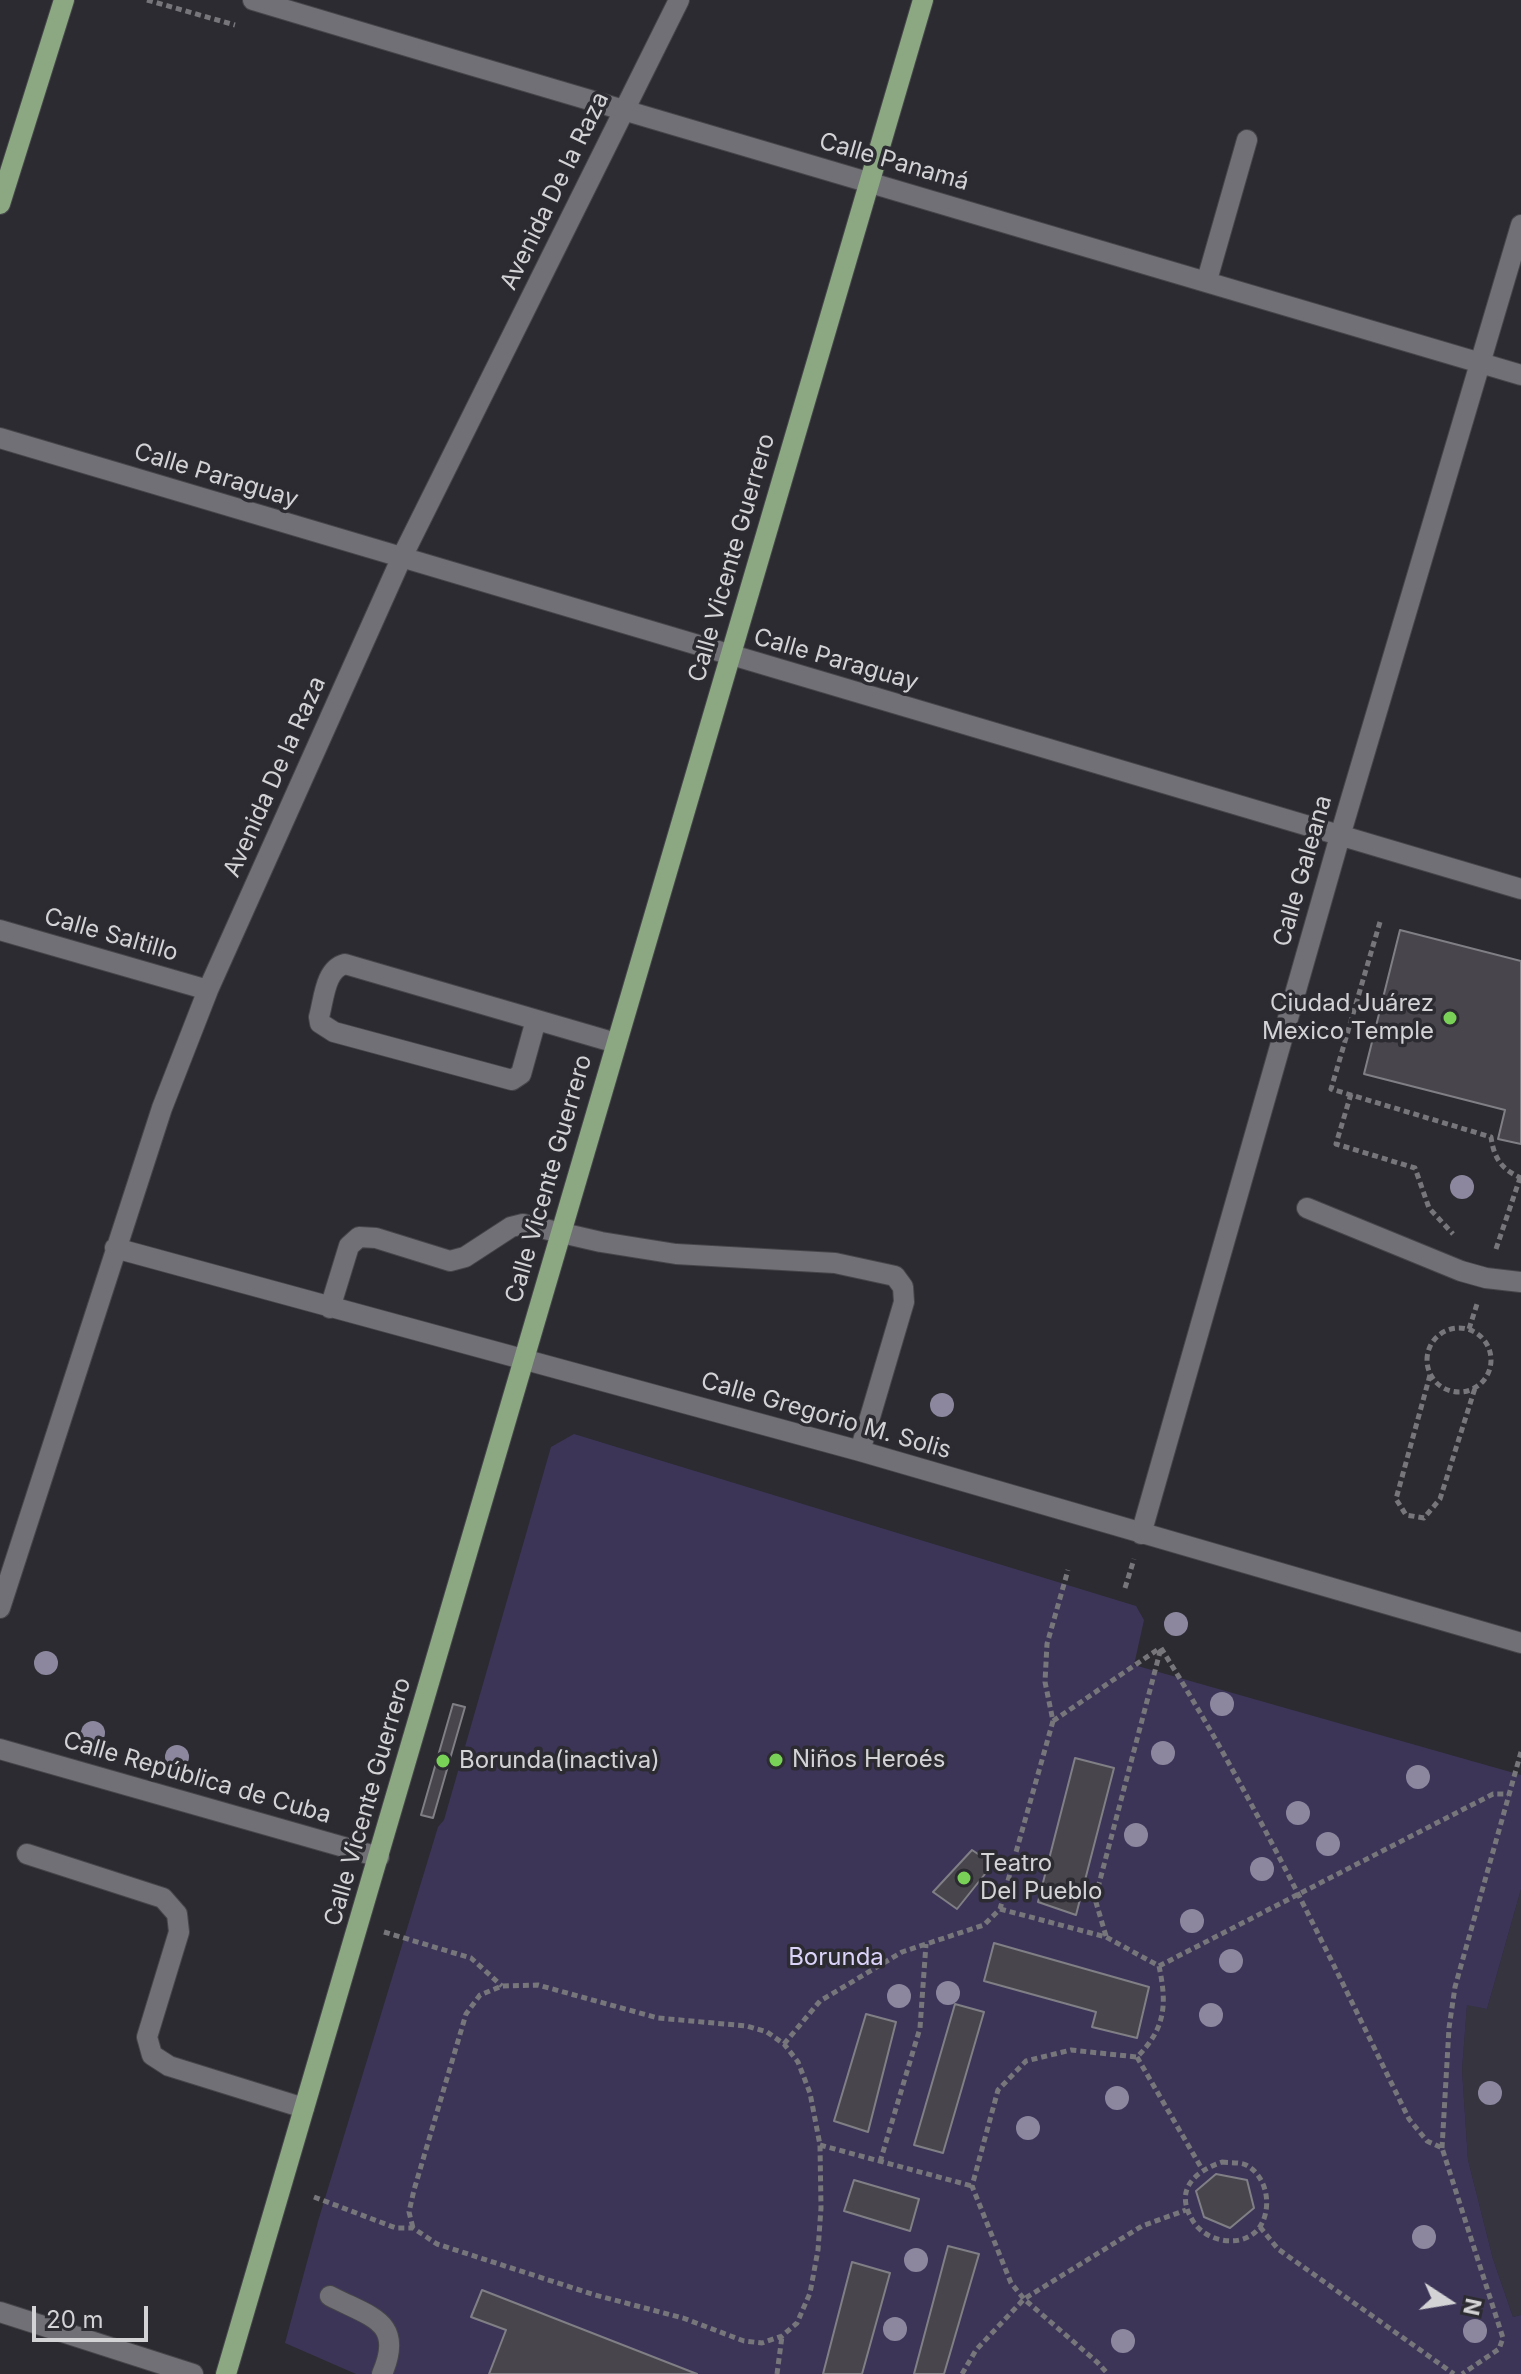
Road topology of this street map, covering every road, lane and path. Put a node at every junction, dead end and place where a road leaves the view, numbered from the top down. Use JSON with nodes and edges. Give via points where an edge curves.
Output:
{"nodes":[{"id":1,"x":64,"y":0,"type":"edge"},
{"id":2,"x":253,"y":0,"type":"edge"},
{"id":3,"x":679,"y":0,"type":"edge"},
{"id":4,"x":923,"y":0,"type":"edge"},
{"id":5,"x":623,"y":111,"type":"junction"},
{"id":6,"x":1247,"y":140,"type":"dead end"},
{"id":7,"x":868,"y":182,"type":"junction"},
{"id":8,"x":0,"y":204,"type":"edge"},
{"id":9,"x":1521,"y":225,"type":"edge"},
{"id":10,"x":1207,"y":280,"type":"junction"},
{"id":11,"x":1480,"y":363,"type":"junction"},
{"id":12,"x":1521,"y":375,"type":"edge"},
{"id":13,"x":0,"y":438,"type":"edge"},
{"id":14,"x":401,"y":559,"type":"junction"},
{"id":15,"x":731,"y":657,"type":"junction"},
{"id":16,"x":1340,"y":836,"type":"junction"},
{"id":17,"x":1521,"y":889,"type":"edge"},
{"id":18,"x":1380,"y":922,"type":"dead end"},
{"id":19,"x":0,"y":930,"type":"edge"},
{"id":20,"x":208,"y":990,"type":"junction"},
{"id":21,"x":536,"y":1020,"type":"junction"},
{"id":22,"x":616,"y":1043,"type":"junction"},
{"id":23,"x":1351,"y":1094,"type":"junction"},
{"id":24,"x":1521,"y":1178,"type":"edge"},
{"id":25,"x":1307,"y":1208,"type":"dead end"},
{"id":26,"x":560,"y":1233,"type":"junction"},
{"id":27,"x":1457,"y":1238,"type":"dead end"},
{"id":28,"x":115,"y":1248,"type":"junction"},
{"id":29,"x":1494,"y":1255,"type":"dead end"},
{"id":30,"x":1507,"y":1256,"type":"dead end"},
{"id":31,"x":1521,"y":1282,"type":"edge"},
{"id":32,"x":330,"y":1308,"type":"junction"},
{"id":33,"x":523,"y":1360,"type":"junction"},
{"id":34,"x":1430,"y":1375,"type":"junction"},
{"id":35,"x":1475,"y":1388,"type":"junction"},
{"id":36,"x":860,"y":1451,"type":"junction"},
{"id":37,"x":1141,"y":1534,"type":"junction"},
{"id":38,"x":1068,"y":1570,"type":"dead end"},
{"id":39,"x":0,"y":1608,"type":"edge"},
{"id":40,"x":1521,"y":1643,"type":"edge"},
{"id":41,"x":1161,"y":1648,"type":"junction"},
{"id":42,"x":1053,"y":1721,"type":"junction"},
{"id":43,"x":0,"y":1749,"type":"edge"},
{"id":44,"x":1521,"y":1752,"type":"edge"},
{"id":45,"x":1509,"y":1794,"type":"junction"},
{"id":46,"x":27,"y":1854,"type":"dead end"},
{"id":47,"x":379,"y":1857,"type":"junction"},
{"id":48,"x":1299,"y":1894,"type":"junction"},
{"id":49,"x":1000,"y":1909,"type":"junction"},
{"id":50,"x":360,"y":1925,"type":"junction"},
{"id":51,"x":1106,"y":1937,"type":"junction"},
{"id":52,"x":926,"y":1944,"type":"junction"},
{"id":53,"x":1159,"y":1966,"type":"junction"},
{"id":54,"x":502,"y":1986,"type":"junction"},
{"id":55,"x":784,"y":2044,"type":"junction"},
{"id":56,"x":1137,"y":2057,"type":"junction"},
{"id":57,"x":304,"y":2108,"type":"junction"},
{"id":58,"x":820,"y":2145,"type":"junction"},
{"id":59,"x":1442,"y":2148,"type":"junction"},
{"id":60,"x":880,"y":2162,"type":"junction"},
{"id":61,"x":1202,"y":2169,"type":"junction"},
{"id":62,"x":972,"y":2186,"type":"junction"},
{"id":63,"x":314,"y":2197,"type":"dead end"},
{"id":64,"x":1186,"y":2210,"type":"junction"},
{"id":65,"x":1260,"y":2227,"type":"junction"},
{"id":66,"x":413,"y":2228,"type":"junction"},
{"id":67,"x":330,"y":2296,"type":"dead end"},
{"id":68,"x":1024,"y":2299,"type":"junction"},
{"id":69,"x":0,"y":2312,"type":"edge"},
{"id":70,"x":782,"y":2336,"type":"junction"},
{"id":71,"x":193,"y":2374,"type":"edge"},
{"id":72,"x":226,"y":2374,"type":"edge"},
{"id":73,"x":382,"y":2374,"type":"edge"},
{"id":74,"x":777,"y":2374,"type":"edge"},
{"id":75,"x":962,"y":2374,"type":"edge"},
{"id":76,"x":1108,"y":2374,"type":"edge"},
{"id":77,"x":1454,"y":2374,"type":"edge"},
{"id":78,"x":1462,"y":2374,"type":"edge"}],
"edges":[{"from":1,"to":8,"type":"main road"},
{"from":2,"to":5,"type":"street","name":"Calle Panamá"},
{"from":3,"to":5,"type":"street","name":"Avenida De la Raza"},
{"from":4,"to":7,"type":"main road","name":"Calle Vicente Guerrero"},
{"from":5,"to":7,"type":"street","name":"Calle Panamá"},
{"from":5,"to":14,"type":"street","name":"Avenida De la Raza"},
{"from":6,"to":10,"type":"street"},
{"from":7,"to":10,"type":"street","name":"Calle Panamá"},
{"from":7,"to":15,"type":"main road","name":"Calle Vicente Guerrero"},
{"from":9,"to":11,"type":"street","name":"Calle Galeana"},
{"from":10,"to":11,"type":"street","name":"Calle Panamá"},
{"from":11,"to":12,"type":"street","name":"Calle Panamá"},
{"from":11,"to":16,"type":"street","name":"Calle Galeana"},
{"from":13,"to":14,"type":"street","name":"Calle Paraguay"},
{"from":14,"to":15,"type":"street","name":"Calle Paraguay"},
{"from":14,"to":20,"type":"street","name":"Avenida De la Raza"},
{"from":15,"to":16,"type":"street","name":"Calle Paraguay"},
{"from":15,"to":22,"type":"main road","name":"Calle Vicente Guerrero"},
{"from":16,"to":17,"type":"street","name":"Calle Paraguay"},
{"from":16,"to":37,"type":"street","name":"Calle Galeana"},
{"from":18,"to":23,"type":"path","via":[[1331,1089]]},
{"from":19,"to":20,"type":"street","name":"Calle Saltillo"},
{"from":20,"to":28,"type":"street","name":"Avenida De la Raza"},
{"from":21,"to":21,"type":"street","via":[[345,964],[331,972],[319,1017],[334,1032],[512,1080],[521,1074]]},
{"from":21,"to":22,"type":"street"},
{"from":22,"to":26,"type":"main road","name":"Calle Vicente Guerrero"},
{"from":23,"to":24,"type":"path","via":[[1491,1137],[1504,1169]]},
{"from":23,"to":27,"type":"path","via":[[1336,1144],[1415,1168],[1429,1208]]},
{"from":25,"to":31,"type":"street","via":[[1461,1271]]},
{"from":26,"to":32,"type":"street","via":[[523,1224],[511,1227],[450,1261],[359,1237],[349,1246]]},
{"from":26,"to":33,"type":"main road","name":"Calle Vicente Guerrero"},
{"from":26,"to":36,"type":"street","via":[[676,1254],[835,1263],[895,1276],[904,1302]]},
{"from":28,"to":32,"type":"street","name":"Calle Gregorio M. Solis"},
{"from":28,"to":39,"type":"street","name":"Avenida De la Raza"},
{"from":29,"to":30,"type":"path"},
{"from":32,"to":33,"type":"street","name":"Calle Gregorio M. Solis"},
{"from":33,"to":36,"type":"street","name":"Calle Gregorio M. Solis"},
{"from":33,"to":47,"type":"main road","name":"Calle Vicente Guerrero"},
{"from":34,"to":35,"type":"path","via":[[1445,1390]]},
{"from":34,"to":35,"type":"path","via":[[1426,1364],[1431,1343],[1448,1329],[1469,1329],[1486,1342],[1491,1362]]},
{"from":34,"to":35,"type":"path","via":[[1396,1499],[1406,1515],[1424,1518],[1440,1499]]},
{"from":36,"to":37,"type":"street","name":"Calle Gregorio M. Solis"},
{"from":37,"to":40,"type":"street","name":"Calle Gregorio M. Solis"},
{"from":38,"to":42,"type":"path","via":[[1047,1644],[1045,1682]]},
{"from":41,"to":42,"type":"path"},
{"from":41,"to":48,"type":"path"},
{"from":41,"to":51,"type":"path","via":[[1095,1899]]},
{"from":42,"to":49,"type":"path"},
{"from":43,"to":47,"type":"street","name":"Calle República de Cuba"},
{"from":44,"to":45,"type":"path"},
{"from":45,"to":48,"type":"path","via":[[1493,1794]]},
{"from":45,"to":59,"type":"path","via":[[1455,1987]]},
{"from":46,"to":57,"type":"street","via":[[163,1898],[177,1914],[179,1932],[147,2037],[152,2055],[169,2066]]},
{"from":47,"to":50,"type":"main road","name":"Calle Vicente Guerrero"},
{"from":48,"to":53,"type":"path"},
{"from":48,"to":59,"type":"path","via":[[1409,2119],[1427,2141]]},
{"from":49,"to":51,"type":"path"},
{"from":49,"to":52,"type":"path","via":[[984,1925]]},
{"from":50,"to":54,"type":"path","via":[[471,1958]]},
{"from":50,"to":57,"type":"main road","name":"Calle Vicente Guerrero"},
{"from":51,"to":53,"type":"path"},
{"from":52,"to":55,"type":"path","via":[[902,1952],[820,2001]]},
{"from":52,"to":60,"type":"path","via":[[920,2028]]},
{"from":53,"to":56,"type":"path","via":[[1165,1994],[1162,2018],[1153,2041]]},
{"from":54,"to":55,"type":"path","via":[[538,1985],[658,2018],[747,2026]]},
{"from":54,"to":66,"type":"path","via":[[480,1995],[466,2014],[414,2190],[409,2212]]},
{"from":55,"to":58,"type":"path","via":[[810,2093]]},
{"from":56,"to":61,"type":"path"},
{"from":56,"to":62,"type":"path","via":[[1071,2050],[1026,2061],[998,2090]]},
{"from":57,"to":72,"type":"main road","name":"Calle Vicente Guerrero"},
{"from":58,"to":60,"type":"path"},
{"from":58,"to":70,"type":"path","via":[[821,2208],[810,2293],[797,2323]]},
{"from":59,"to":78,"type":"path","via":[[1503,2338],[1499,2349]]},
{"from":60,"to":62,"type":"path"},
{"from":61,"to":64,"type":"path","via":[[1191,2180]]},
{"from":61,"to":65,"type":"path","via":[[1222,2162],[1246,2165],[1263,2181],[1267,2205]]},
{"from":62,"to":68,"type":"path","via":[[1011,2283]]},
{"from":63,"to":66,"type":"path","via":[[396,2228]]},
{"from":64,"to":65,"type":"path","via":[[1199,2232],[1216,2240],[1240,2241]]},
{"from":64,"to":68,"type":"path","via":[[1142,2226]]},
{"from":65,"to":77,"type":"path","via":[[1278,2249]]},
{"from":66,"to":70,"type":"path","via":[[437,2244],[744,2341],[762,2343]]},
{"from":67,"to":73,"type":"street","via":[[388,2333],[390,2355]]},
{"from":68,"to":75,"type":"path","via":[[976,2350]]},
{"from":68,"to":76,"type":"path"},
{"from":69,"to":71,"type":"street"},
{"from":70,"to":74,"type":"path"}]}
